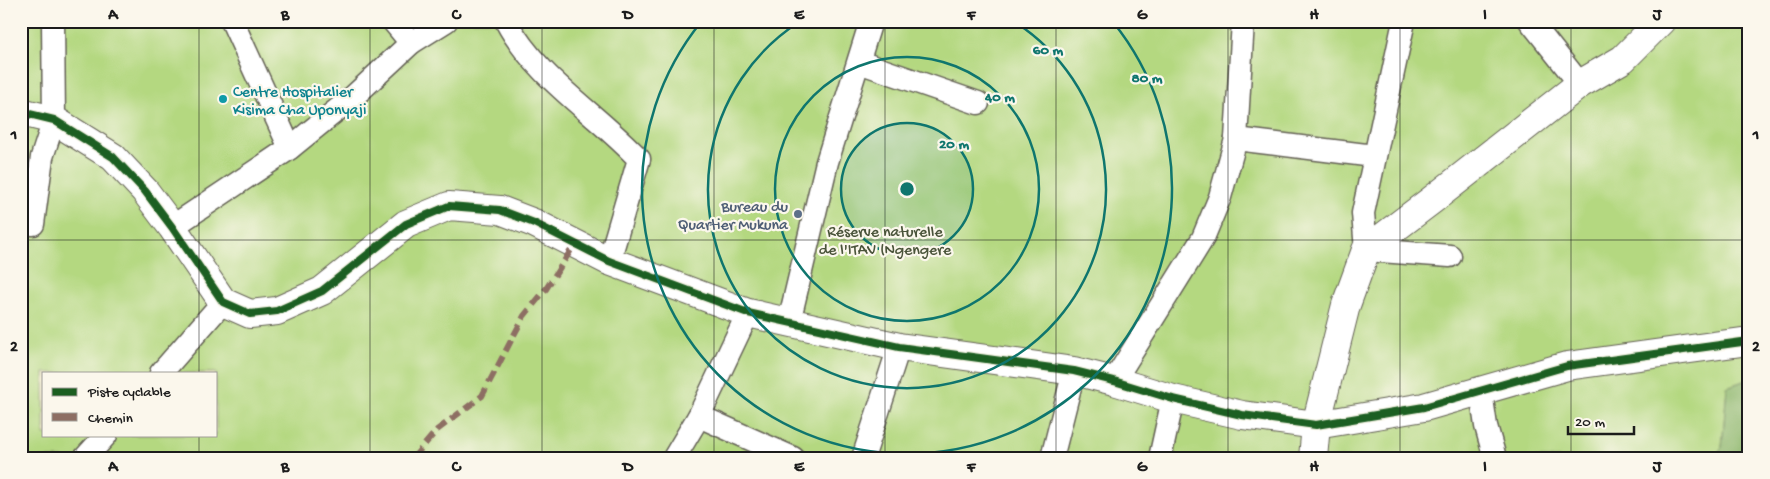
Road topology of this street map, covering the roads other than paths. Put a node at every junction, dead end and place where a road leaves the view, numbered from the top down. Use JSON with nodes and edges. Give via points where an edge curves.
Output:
{"nodes":[{"id":1,"x":53,"y":21,"type":"edge"},
{"id":2,"x":232,"y":21,"type":"edge"},
{"id":3,"x":393,"y":21,"type":"edge"},
{"id":4,"x":446,"y":21,"type":"edge"},
{"id":5,"x":506,"y":21,"type":"edge"},
{"id":6,"x":871,"y":21,"type":"edge"},
{"id":7,"x":1243,"y":21,"type":"edge"},
{"id":8,"x":1404,"y":21,"type":"edge"},
{"id":9,"x":1530,"y":21,"type":"edge"},
{"id":10,"x":1661,"y":22,"type":"edge"},
{"id":11,"x":411,"y":43,"type":"junction"},
{"id":12,"x":859,"y":62,"type":"junction"},
{"id":13,"x":1580,"y":84,"type":"junction"},
{"id":14,"x":978,"y":103,"type":"dead end"},
{"id":15,"x":21,"y":112,"type":"edge"},
{"id":16,"x":54,"y":120,"type":"junction"},
{"id":17,"x":1236,"y":139,"type":"junction"},
{"id":18,"x":290,"y":148,"type":"junction"},
{"id":19,"x":1374,"y":156,"type":"junction"},
{"id":20,"x":33,"y":224,"type":"dead end"},
{"id":21,"x":172,"y":227,"type":"junction"},
{"id":22,"x":1366,"y":250,"type":"junction"},
{"id":23,"x":1450,"y":256,"type":"dead end"},
{"id":24,"x":609,"y":261,"type":"junction"},
{"id":25,"x":222,"y":302,"type":"junction"},
{"id":26,"x":748,"y":313,"type":"junction"},
{"id":27,"x":789,"y":322,"type":"junction"},
{"id":28,"x":1749,"y":341,"type":"edge"},
{"id":29,"x":899,"y":347,"type":"junction"},
{"id":30,"x":1074,"y":371,"type":"junction"},
{"id":31,"x":162,"y":372,"type":"edge"},
{"id":32,"x":1114,"y":380,"type":"junction"},
{"id":33,"x":1481,"y":392,"type":"junction"},
{"id":34,"x":1173,"y":400,"type":"junction"},
{"id":35,"x":700,"y":416,"type":"junction"},
{"id":36,"x":1316,"y":425,"type":"junction"},
{"id":37,"x":105,"y":436,"type":"edge"},
{"id":38,"x":85,"y":458,"type":"edge"},
{"id":39,"x":674,"y":458,"type":"edge"},
{"id":40,"x":793,"y":458,"type":"edge"},
{"id":41,"x":863,"y":458,"type":"edge"},
{"id":42,"x":1052,"y":458,"type":"edge"},
{"id":43,"x":1160,"y":458,"type":"edge"},
{"id":44,"x":1313,"y":458,"type":"edge"},
{"id":45,"x":1495,"y":458,"type":"edge"}],
"edges":[{"from":1,"to":16,"type":"street"},
{"from":2,"to":18,"type":"street"},
{"from":3,"to":11,"type":"street"},
{"from":4,"to":11,"type":"street"},
{"from":5,"to":24,"type":"street","via":[[547,74],[639,159]]},
{"from":6,"to":12,"type":"street"},
{"from":7,"to":17,"type":"street"},
{"from":8,"to":19,"type":"street"},
{"from":9,"to":13,"type":"street"},
{"from":10,"to":13,"type":"street","via":[[1623,59]]},
{"from":11,"to":18,"type":"street","via":[[353,97]]},
{"from":12,"to":14,"type":"street"},
{"from":12,"to":27,"type":"street","via":[[827,162]]},
{"from":13,"to":22,"type":"street"},
{"from":15,"to":16,"type":"street"},
{"from":16,"to":20,"type":"street","via":[[42,157]]},
{"from":16,"to":21,"type":"street","via":[[113,157],[145,191]]},
{"from":17,"to":19,"type":"street"},
{"from":17,"to":32,"type":"street","via":[[1220,197],[1203,238]]},
{"from":18,"to":21,"type":"street"},
{"from":19,"to":22,"type":"street","via":[[1363,213]]},
{"from":21,"to":25,"type":"street"},
{"from":22,"to":23,"type":"street"},
{"from":22,"to":36,"type":"street","via":[[1346,305]]},
{"from":24,"to":25,"type":"street","via":[[534,223],[500,210],[449,206],[406,224],[322,291],[294,305],[250,314]]},
{"from":24,"to":26,"type":"street"},
{"from":25,"to":31,"type":"street"},
{"from":26,"to":27,"type":"street"},
{"from":26,"to":35,"type":"street"},
{"from":27,"to":29,"type":"street"},
{"from":28,"to":33,"type":"street","via":[[1567,366]]},
{"from":29,"to":30,"type":"street"},
{"from":29,"to":41,"type":"street"},
{"from":30,"to":32,"type":"street"},
{"from":30,"to":42,"type":"street"},
{"from":32,"to":34,"type":"street"},
{"from":33,"to":36,"type":"street","via":[[1424,407]]},
{"from":33,"to":45,"type":"street"},
{"from":34,"to":36,"type":"street","via":[[1242,415]]},
{"from":34,"to":43,"type":"street"},
{"from":35,"to":39,"type":"street"},
{"from":35,"to":40,"type":"street"},
{"from":36,"to":44,"type":"street"},
{"from":37,"to":38,"type":"street"}]}
